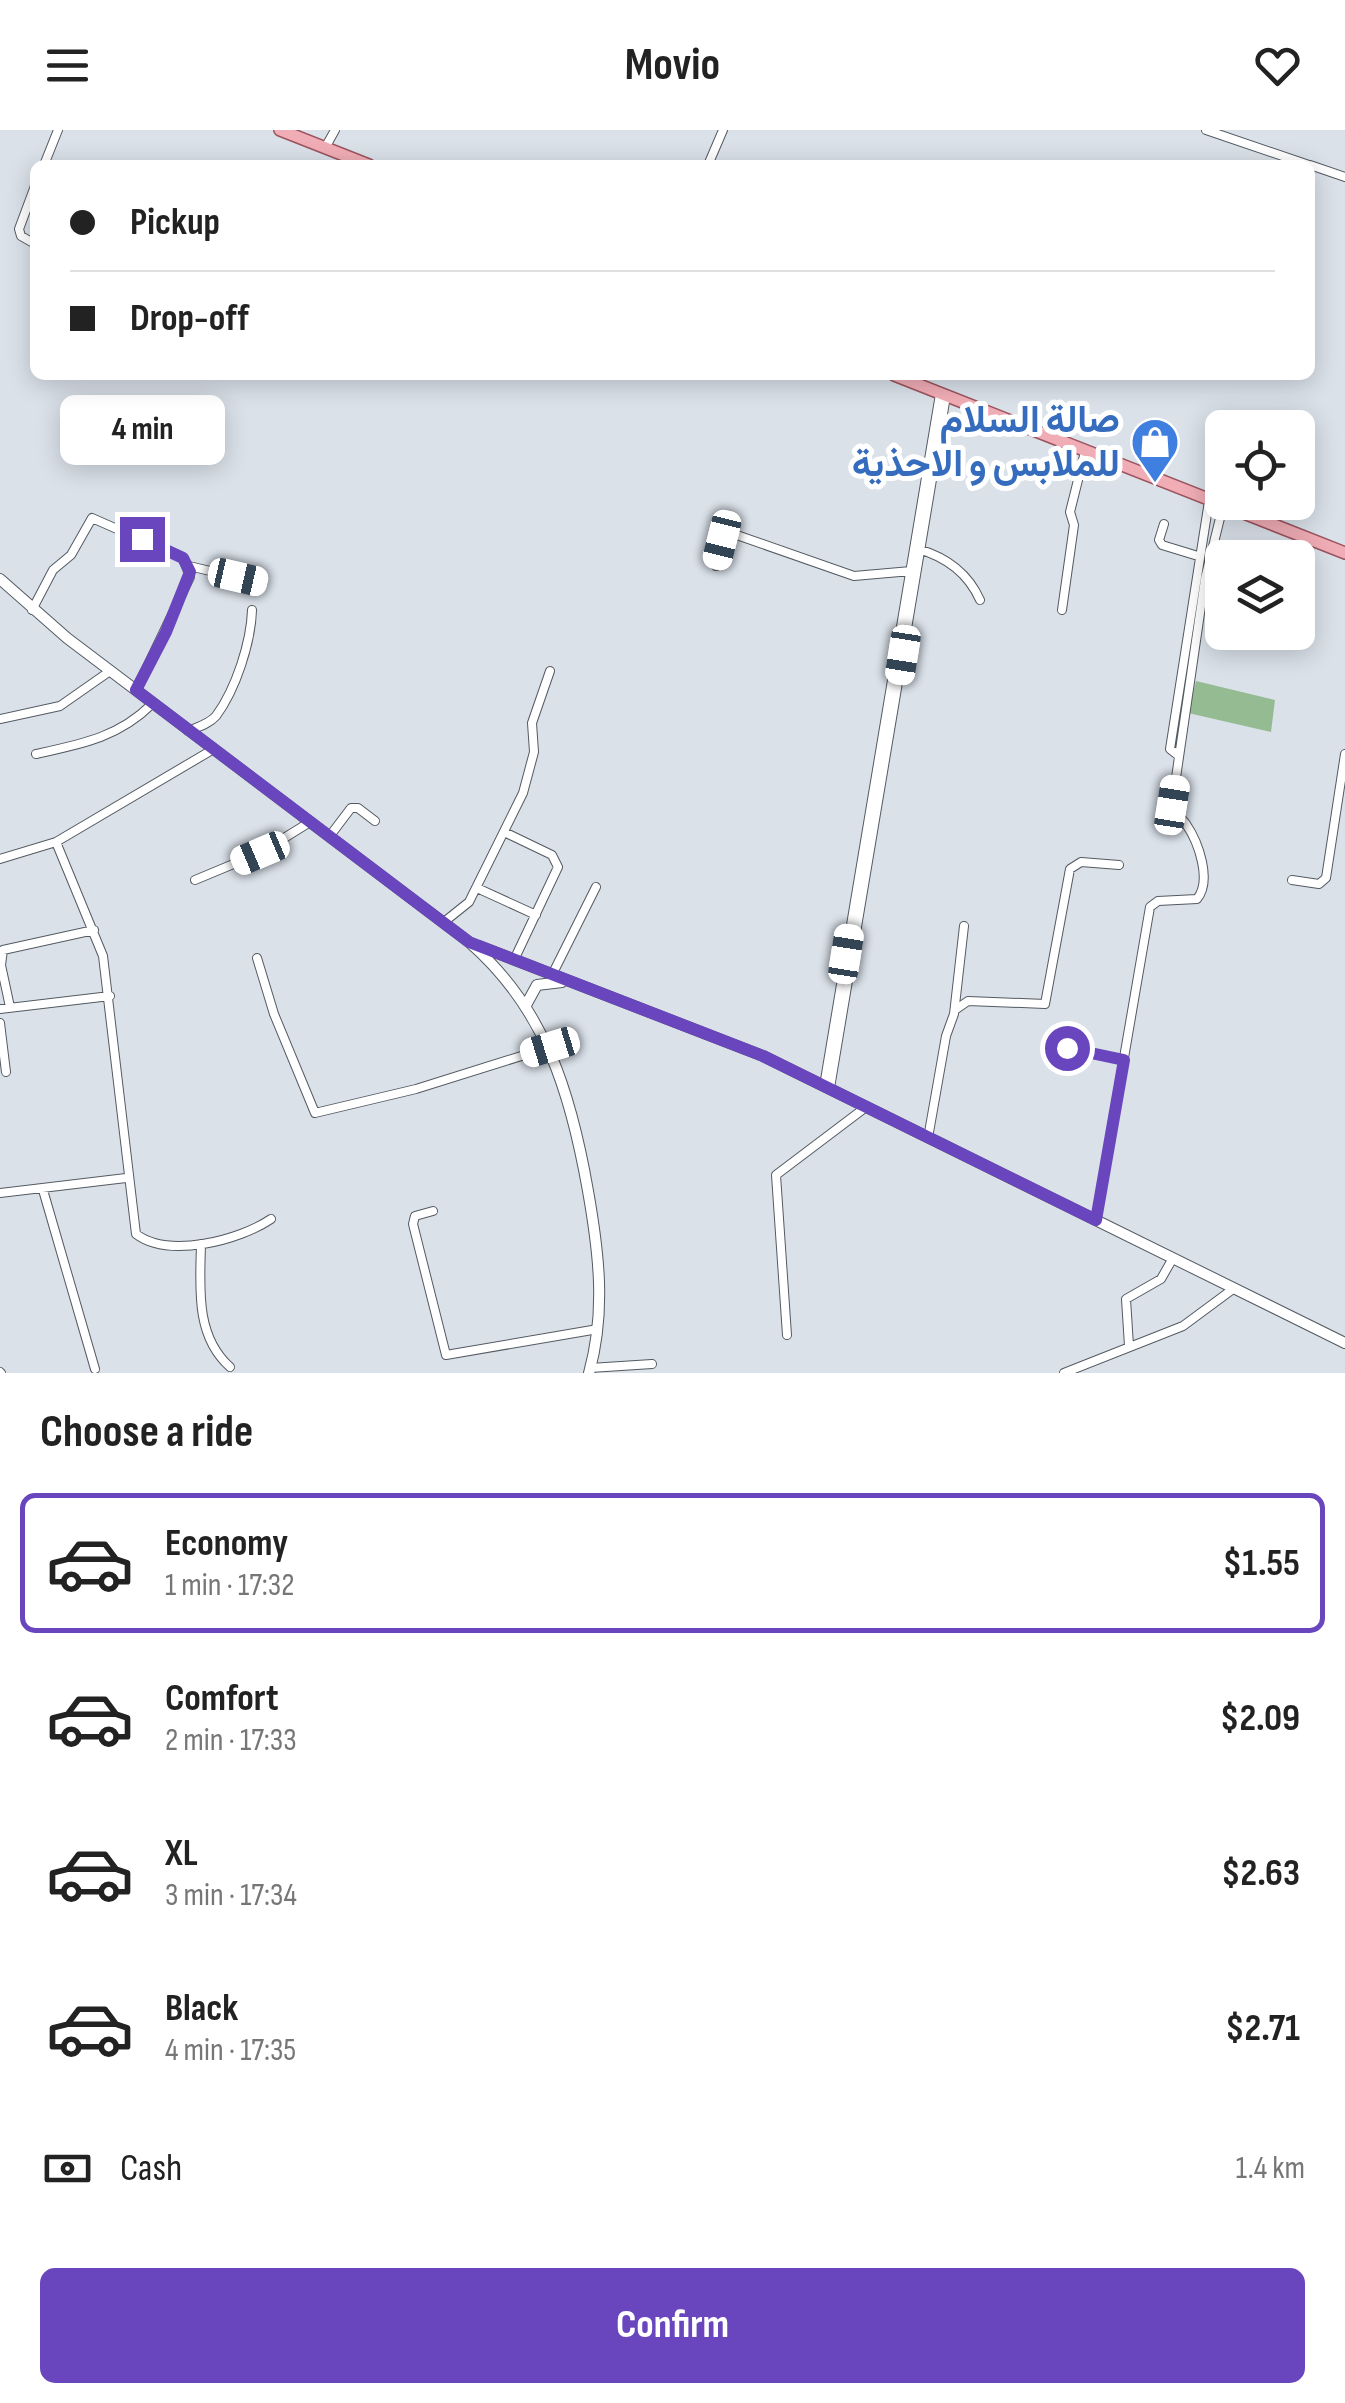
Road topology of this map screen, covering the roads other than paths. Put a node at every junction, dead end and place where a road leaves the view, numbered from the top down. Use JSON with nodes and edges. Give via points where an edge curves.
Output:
{"nodes":[{"id":1,"x":58,"y":130,"type":"edge"},
{"id":2,"x":280,"y":130,"type":"edge"},
{"id":3,"x":335,"y":130,"type":"edge"},
{"id":4,"x":723,"y":130,"type":"edge"},
{"id":5,"x":1206,"y":130,"type":"edge"},
{"id":6,"x":325,"y":148,"type":"junction"},
{"id":7,"x":46,"y":160,"type":"edge"},
{"id":8,"x":355,"y":160,"type":"edge"},
{"id":9,"x":710,"y":160,"type":"edge"},
{"id":10,"x":1294,"y":160,"type":"edge"},
{"id":11,"x":1315,"y":167,"type":"edge"},
{"id":12,"x":1345,"y":177,"type":"edge"},
{"id":13,"x":30,"y":199,"type":"edge"},
{"id":14,"x":30,"y":241,"type":"edge"},
{"id":15,"x":906,"y":380,"type":"edge"},
{"id":16,"x":943,"y":395,"type":"junction"},
{"id":17,"x":1085,"y":452,"type":"junction"},
{"id":18,"x":1205,"y":499,"type":"edge"},
{"id":19,"x":1206,"y":520,"type":"edge"},
{"id":20,"x":1259,"y":520,"type":"edge"},
{"id":21,"x":1164,"y":524,"type":"dead end"},
{"id":22,"x":1201,"y":545,"type":"junction"},
{"id":23,"x":1205,"y":545,"type":"edge"},
{"id":24,"x":918,"y":549,"type":"junction"},
{"id":25,"x":1345,"y":554,"type":"edge"},
{"id":26,"x":1198,"y":556,"type":"junction"},
{"id":27,"x":189,"y":566,"type":"junction"},
{"id":28,"x":716,"y":566,"type":"dead end"},
{"id":29,"x":911,"y":571,"type":"junction"},
{"id":30,"x":0,"y":579,"type":"edge"},
{"id":31,"x":261,"y":583,"type":"dead end"},
{"id":32,"x":1205,"y":591,"type":"edge"},
{"id":33,"x":980,"y":600,"type":"dead end"},
{"id":34,"x":32,"y":610,"type":"junction"},
{"id":35,"x":252,"y":610,"type":"dead end"},
{"id":36,"x":1062,"y":610,"type":"dead end"},
{"id":37,"x":110,"y":671,"type":"junction"},
{"id":38,"x":550,"y":671,"type":"dead end"},
{"id":39,"x":136,"y":690,"type":"junction"},
{"id":40,"x":152,"y":704,"type":"junction"},
{"id":41,"x":0,"y":719,"type":"edge"},
{"id":42,"x":188,"y":732,"type":"junction"},
{"id":43,"x":212,"y":750,"type":"junction"},
{"id":44,"x":36,"y":754,"type":"dead end"},
{"id":45,"x":1345,"y":754,"type":"edge"},
{"id":46,"x":1179,"y":756,"type":"junction"},
{"id":47,"x":375,"y":821,"type":"dead end"},
{"id":48,"x":310,"y":822,"type":"junction"},
{"id":49,"x":504,"y":832,"type":"junction"},
{"id":50,"x":329,"y":837,"type":"junction"},
{"id":51,"x":56,"y":842,"type":"junction"},
{"id":52,"x":0,"y":860,"type":"edge"},
{"id":53,"x":1119,"y":864,"type":"dead end"},
{"id":54,"x":195,"y":880,"type":"dead end"},
{"id":55,"x":1292,"y":880,"type":"dead end"},
{"id":56,"x":596,"y":887,"type":"dead end"},
{"id":57,"x":477,"y":888,"type":"junction"},
{"id":58,"x":536,"y":915,"type":"junction"},
{"id":59,"x":444,"y":922,"type":"junction"},
{"id":60,"x":964,"y":926,"type":"dead end"},
{"id":61,"x":94,"y":930,"type":"junction"},
{"id":62,"x":469,"y":942,"type":"junction"},
{"id":63,"x":257,"y":958,"type":"dead end"},
{"id":64,"x":514,"y":960,"type":"junction"},
{"id":65,"x":528,"y":965,"type":"junction"},
{"id":66,"x":552,"y":976,"type":"junction"},
{"id":67,"x":542,"y":982,"type":"junction"},
{"id":68,"x":569,"y":982,"type":"junction"},
{"id":69,"x":511,"y":984,"type":"junction"},
{"id":70,"x":110,"y":996,"type":"junction"},
{"id":71,"x":526,"y":1005,"type":"junction"},
{"id":72,"x":5,"y":1008,"type":"edge"},
{"id":73,"x":955,"y":1010,"type":"junction"},
{"id":74,"x":0,"y":1022,"type":"edge"},
{"id":75,"x":550,"y":1047,"type":"junction"},
{"id":76,"x":1067,"y":1048,"type":"dead end"},
{"id":77,"x":1124,"y":1060,"type":"junction"},
{"id":78,"x":6,"y":1072,"type":"dead end"},
{"id":79,"x":827,"y":1087,"type":"junction"},
{"id":80,"x":866,"y":1107,"type":"junction"},
{"id":81,"x":928,"y":1138,"type":"junction"},
{"id":82,"x":126,"y":1178,"type":"junction"},
{"id":83,"x":43,"y":1190,"type":"junction"},
{"id":84,"x":0,"y":1194,"type":"edge"},
{"id":85,"x":432,"y":1211,"type":"dead end"},
{"id":86,"x":271,"y":1218,"type":"dead end"},
{"id":87,"x":1096,"y":1220,"type":"junction"},
{"id":88,"x":201,"y":1244,"type":"junction"},
{"id":89,"x":1174,"y":1258,"type":"junction"},
{"id":90,"x":1233,"y":1288,"type":"junction"},
{"id":91,"x":598,"y":1329,"type":"junction"},
{"id":92,"x":787,"y":1334,"type":"dead end"},
{"id":93,"x":1345,"y":1342,"type":"edge"},
{"id":94,"x":1129,"y":1346,"type":"junction"},
{"id":95,"x":1096,"y":1358,"type":"junction"},
{"id":96,"x":652,"y":1364,"type":"dead end"},
{"id":97,"x":230,"y":1367,"type":"dead end"},
{"id":98,"x":95,"y":1369,"type":"dead end"},
{"id":99,"x":590,"y":1370,"type":"edge"},
{"id":100,"x":1064,"y":1373,"type":"edge"},
{"id":101,"x":1097,"y":1373,"type":"edge"}],
"edges":[{"from":1,"to":7,"type":"street"},
{"from":2,"to":6,"type":"main road"},
{"from":3,"to":6,"type":"street"},
{"from":4,"to":9,"type":"street"},
{"from":5,"to":10,"type":"street"},
{"from":6,"to":8,"type":"main road"},
{"from":11,"to":12,"type":"street"},
{"from":13,"to":14,"type":"street","via":[[19,228]]},
{"from":15,"to":16,"type":"main road"},
{"from":16,"to":17,"type":"main road"},
{"from":16,"to":24,"type":"street"},
{"from":17,"to":18,"type":"main road"},
{"from":17,"to":36,"type":"street","via":[[1070,512],[1074,525]]},
{"from":19,"to":22,"type":"street"},
{"from":20,"to":25,"type":"main road"},
{"from":21,"to":26,"type":"street","via":[[1162,546]]},
{"from":22,"to":23,"type":"street"},
{"from":22,"to":26,"type":"street"},
{"from":24,"to":29,"type":"street"},
{"from":24,"to":33,"type":"street","via":[[970,578]]},
{"from":24,"to":79,"type":"street"},
{"from":26,"to":46,"type":"street","via":[[1173,713],[1170,749]]},
{"from":27,"to":31,"type":"street"},
{"from":27,"to":34,"type":"street","via":[[92,518]]},
{"from":27,"to":39,"type":"street","via":[[171,622]]},
{"from":28,"to":29,"type":"street","via":[[722,540],[731,533],[854,576]]},
{"from":29,"to":79,"type":"street"},
{"from":30,"to":34,"type":"main road"},
{"from":32,"to":46,"type":"street"},
{"from":34,"to":37,"type":"main road"},
{"from":35,"to":42,"type":"street","via":[[250,637],[219,710]]},
{"from":37,"to":39,"type":"main road"},
{"from":37,"to":41,"type":"street","via":[[60,706]]},
{"from":38,"to":49,"type":"street","via":[[532,727],[526,784]]},
{"from":39,"to":40,"type":"main road"},
{"from":40,"to":42,"type":"main road"},
{"from":40,"to":44,"type":"street","via":[[130,726],[93,742]]},
{"from":42,"to":43,"type":"main road"},
{"from":43,"to":48,"type":"main road"},
{"from":43,"to":51,"type":"street"},
{"from":45,"to":55,"type":"street","via":[[1326,878],[1319,884]]},
{"from":46,"to":77,"type":"street","via":[[1172,805],[1188,830],[1205,890],[1197,899],[1152,905]]},
{"from":47,"to":50,"type":"street","via":[[351,808]]},
{"from":48,"to":50,"type":"main road"},
{"from":48,"to":54,"type":"street","via":[[260,853]]},
{"from":49,"to":57,"type":"street"},
{"from":49,"to":58,"type":"street","via":[[558,862]]},
{"from":50,"to":59,"type":"main road"},
{"from":51,"to":52,"type":"street"},
{"from":51,"to":61,"type":"street"},
{"from":53,"to":73,"type":"street","via":[[1081,862],[1070,869],[1047,1003],[968,1002]]},
{"from":56,"to":66,"type":"street"},
{"from":57,"to":58,"type":"street"},
{"from":57,"to":59,"type":"street","via":[[466,908]]},
{"from":58,"to":64,"type":"street"},
{"from":59,"to":62,"type":"main road"},
{"from":60,"to":73,"type":"street"},
{"from":61,"to":70,"type":"street"},
{"from":61,"to":72,"type":"street","via":[[3,950]]},
{"from":62,"to":64,"type":"main road"},
{"from":62,"to":69,"type":"main road"},
{"from":63,"to":75,"type":"street","via":[[315,1113]]},
{"from":64,"to":65,"type":"main road"},
{"from":65,"to":66,"type":"main road"},
{"from":65,"to":69,"type":"main road"},
{"from":66,"to":68,"type":"main road"},
{"from":67,"to":68,"type":"main road"},
{"from":67,"to":69,"type":"main road"},
{"from":67,"to":71,"type":"main road"},
{"from":68,"to":79,"type":"main road"},
{"from":69,"to":71,"type":"main road"},
{"from":70,"to":72,"type":"street"},
{"from":70,"to":82,"type":"street"},
{"from":71,"to":75,"type":"main road"},
{"from":73,"to":81,"type":"street"},
{"from":74,"to":78,"type":"street"},
{"from":75,"to":91,"type":"main road","via":[[573,1108],[590,1199]]},
{"from":76,"to":77,"type":"street"},
{"from":77,"to":87,"type":"street"},
{"from":79,"to":80,"type":"main road"},
{"from":80,"to":81,"type":"main road"},
{"from":80,"to":92,"type":"street","via":[[776,1175]]},
{"from":81,"to":87,"type":"main road"},
{"from":82,"to":83,"type":"street"},
{"from":82,"to":88,"type":"street","via":[[139,1238]]},
{"from":83,"to":84,"type":"street"},
{"from":83,"to":98,"type":"street"},
{"from":85,"to":91,"type":"street","via":[[413,1224],[446,1356]]},
{"from":86,"to":88,"type":"street","via":[[231,1240]]},
{"from":87,"to":89,"type":"main road"},
{"from":88,"to":97,"type":"street","via":[[202,1317],[214,1350]]},
{"from":89,"to":90,"type":"main road"},
{"from":89,"to":94,"type":"street","via":[[1161,1279],[1126,1299]]},
{"from":90,"to":93,"type":"main road"},
{"from":90,"to":94,"type":"street","via":[[1183,1326]]},
{"from":91,"to":99,"type":"main road"},
{"from":94,"to":95,"type":"street"},
{"from":95,"to":100,"type":"street"},
{"from":95,"to":101,"type":"street"},
{"from":96,"to":99,"type":"street"}]}
